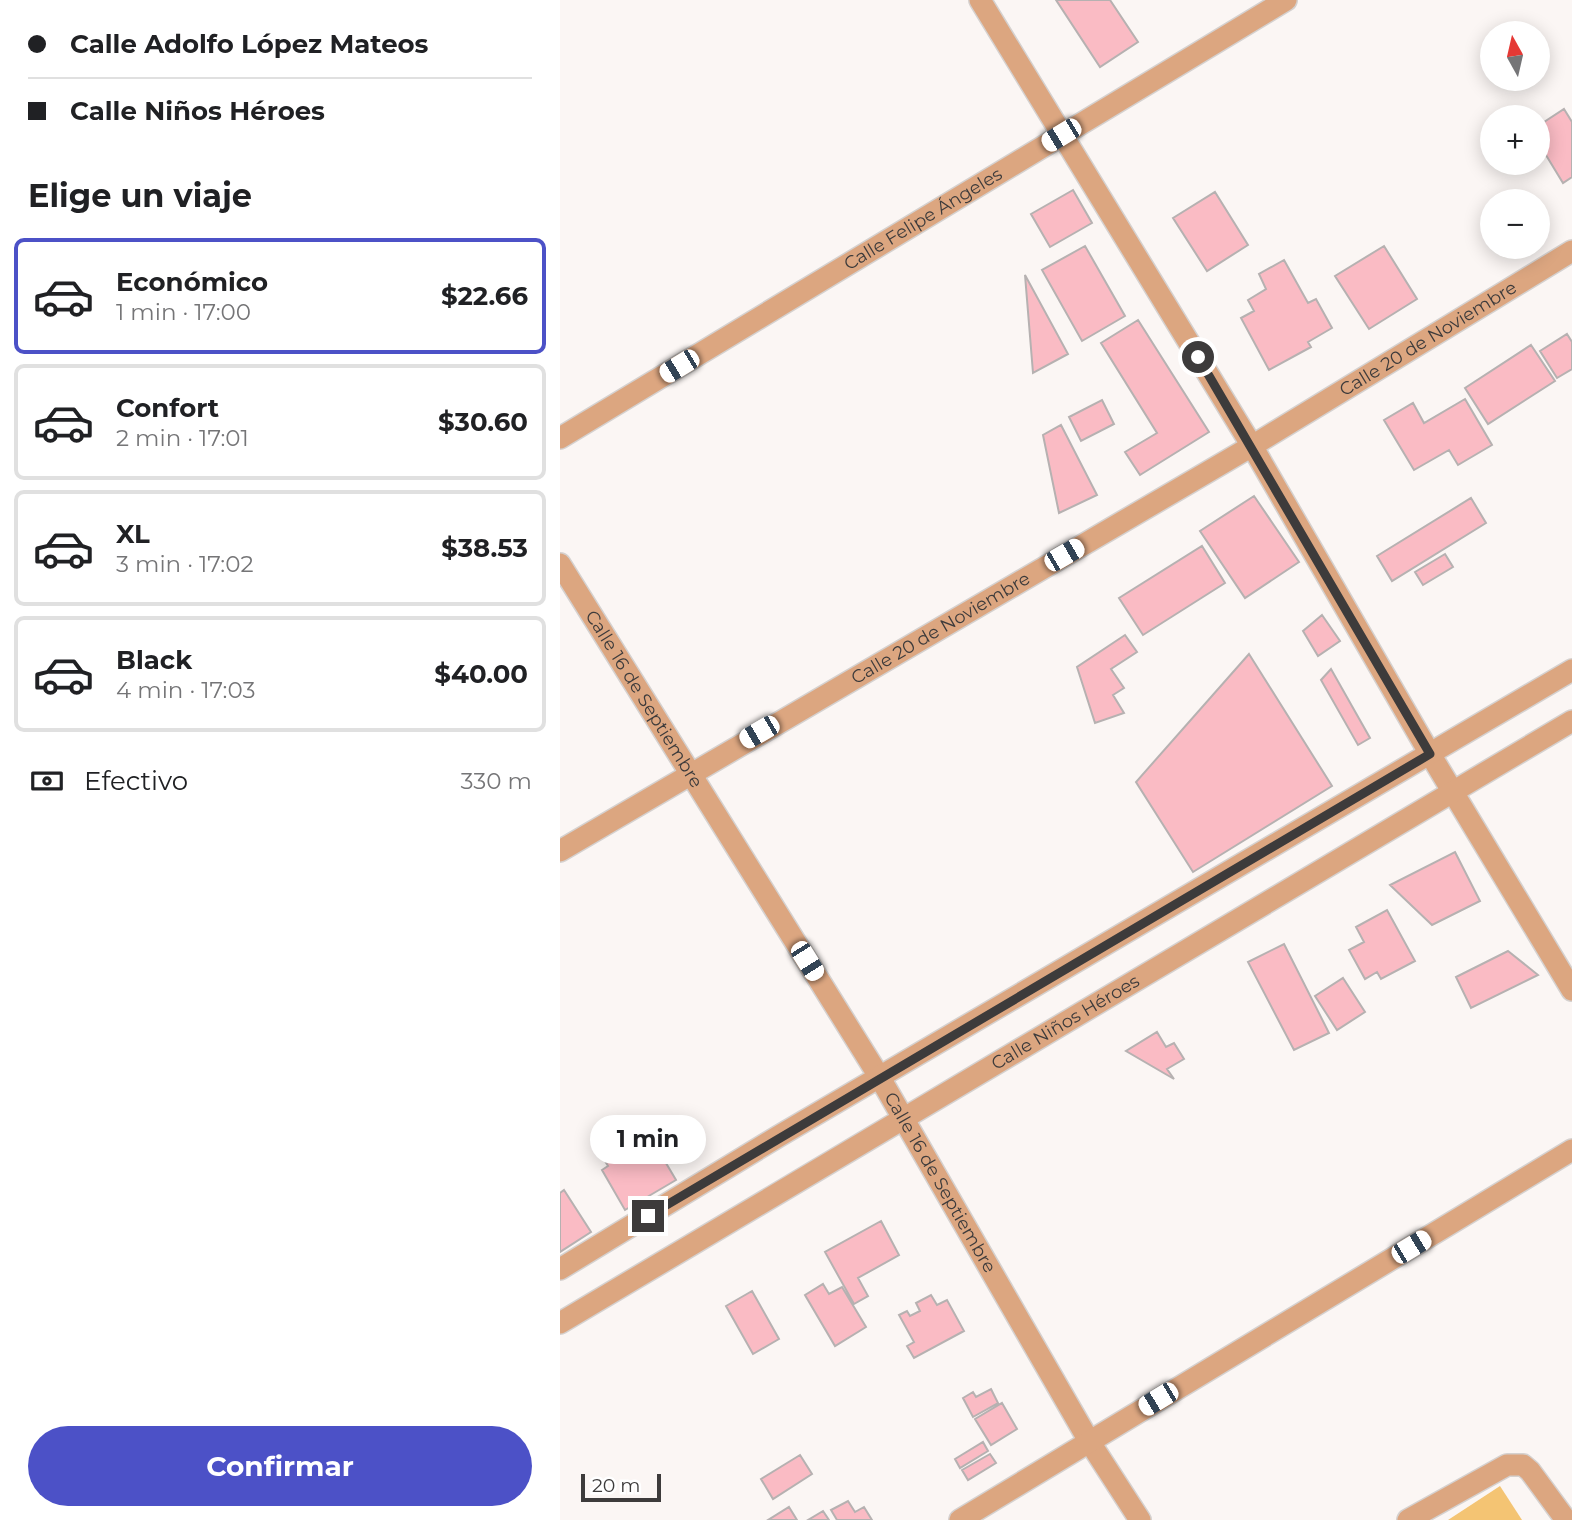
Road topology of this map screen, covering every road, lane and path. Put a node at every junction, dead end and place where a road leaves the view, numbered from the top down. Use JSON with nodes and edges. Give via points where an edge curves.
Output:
{"nodes":[{"id":1,"x":980,"y":0,"type":"edge"},
{"id":2,"x":1286,"y":0,"type":"edge"},
{"id":3,"x":1061,"y":135,"type":"junction"},
{"id":4,"x":1572,"y":251,"type":"edge"},
{"id":5,"x":560,"y":438,"type":"edge"},
{"id":6,"x":1252,"y":446,"type":"junction"},
{"id":7,"x":560,"y":564,"type":"edge"},
{"id":8,"x":1572,"y":670,"type":"edge"},
{"id":9,"x":1572,"y":721,"type":"edge"},
{"id":10,"x":1430,"y":754,"type":"junction"},
{"id":11,"x":689,"y":773,"type":"junction"},
{"id":12,"x":1454,"y":792,"type":"junction"},
{"id":13,"x":560,"y":851,"type":"edge"},
{"id":14,"x":1572,"y":990,"type":"edge"},
{"id":15,"x":880,"y":1079,"type":"junction"},
{"id":16,"x":902,"y":1118,"type":"junction"},
{"id":17,"x":1572,"y":1150,"type":"edge"},
{"id":18,"x":560,"y":1269,"type":"edge"},
{"id":19,"x":560,"y":1323,"type":"edge"},
{"id":20,"x":1089,"y":1441,"type":"junction"},
{"id":21,"x":960,"y":1520,"type":"edge"},
{"id":22,"x":1140,"y":1520,"type":"edge"},
{"id":23,"x":1408,"y":1520,"type":"edge"},
{"id":24,"x":1566,"y":1520,"type":"edge"}],
"edges":[{"from":1,"to":3,"type":"street"},
{"from":2,"to":3,"type":"street","name":"Calle Felipe Ángeles"},
{"from":3,"to":5,"type":"street","name":"Calle Felipe Ángeles"},
{"from":3,"to":6,"type":"street"},
{"from":4,"to":6,"type":"street","name":"Calle 20 de Noviembre"},
{"from":6,"to":10,"type":"street"},
{"from":6,"to":11,"type":"street","name":"Calle 20 de Noviembre"},
{"from":7,"to":11,"type":"street","name":"Calle 16 de Septiembre"},
{"from":8,"to":10,"type":"street"},
{"from":9,"to":12,"type":"street","name":"Calle Niños Héroes"},
{"from":10,"to":12,"type":"street"},
{"from":10,"to":15,"type":"street"},
{"from":11,"to":13,"type":"street","name":"Calle 20 de Noviembre"},
{"from":11,"to":15,"type":"street","name":"Calle 16 de Septiembre"},
{"from":12,"to":14,"type":"street"},
{"from":12,"to":16,"type":"street","name":"Calle Niños Héroes"},
{"from":15,"to":16,"type":"street","name":"Calle 16 de Septiembre"},
{"from":15,"to":18,"type":"street"},
{"from":16,"to":19,"type":"street","name":"Calle Niños Héroes"},
{"from":16,"to":20,"type":"street","name":"Calle 16 de Septiembre"},
{"from":17,"to":20,"type":"street"},
{"from":20,"to":21,"type":"street"},
{"from":20,"to":22,"type":"street","name":"Calle 16 de Septiembre"},
{"from":23,"to":24,"type":"street","via":[[1507,1465],[1522,1465]]}]}
